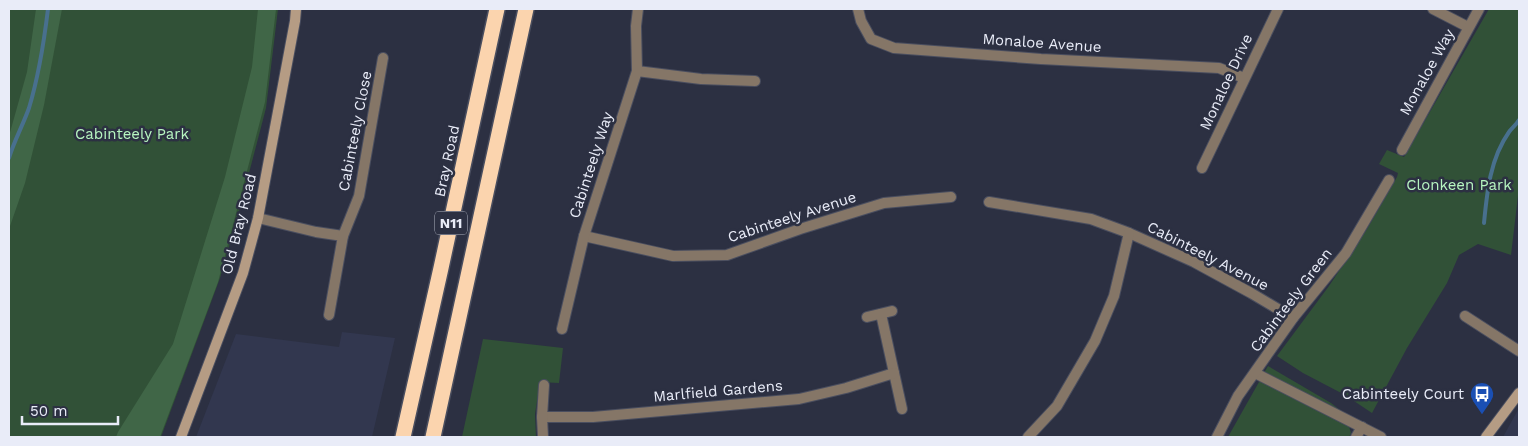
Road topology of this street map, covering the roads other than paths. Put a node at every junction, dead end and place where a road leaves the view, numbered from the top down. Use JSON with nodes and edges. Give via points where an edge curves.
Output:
{"nodes":[{"id":1,"x":296,"y":9,"type":"edge"},
{"id":2,"x":497,"y":9,"type":"edge"},
{"id":3,"x":526,"y":9,"type":"edge"},
{"id":4,"x":638,"y":9,"type":"edge"},
{"id":5,"x":858,"y":9,"type":"edge"},
{"id":6,"x":1278,"y":9,"type":"edge"},
{"id":7,"x":1433,"y":9,"type":"edge"},
{"id":8,"x":1479,"y":9,"type":"edge"},
{"id":9,"x":1468,"y":27,"type":"junction"},
{"id":10,"x":383,"y":58,"type":"dead end"},
{"id":11,"x":637,"y":71,"type":"junction"},
{"id":12,"x":1244,"y":78,"type":"junction"},
{"id":13,"x":755,"y":81,"type":"dead end"},
{"id":14,"x":1402,"y":150,"type":"dead end"},
{"id":15,"x":1202,"y":168,"type":"dead end"},
{"id":16,"x":1389,"y":180,"type":"dead end"},
{"id":17,"x":951,"y":197,"type":"dead end"},
{"id":18,"x":990,"y":202,"type":"dead end"},
{"id":19,"x":258,"y":218,"type":"junction"},
{"id":20,"x":1129,"y":233,"type":"junction"},
{"id":21,"x":342,"y":236,"type":"junction"},
{"id":22,"x":584,"y":236,"type":"junction"},
{"id":23,"x":892,"y":311,"type":"dead end"},
{"id":24,"x":881,"y":314,"type":"junction"},
{"id":25,"x":329,"y":315,"type":"dead end"},
{"id":26,"x":1465,"y":316,"type":"dead end"},
{"id":27,"x":867,"y":317,"type":"dead end"},
{"id":28,"x":1293,"y":318,"type":"junction"},
{"id":29,"x":562,"y":329,"type":"dead end"},
{"id":30,"x":1519,"y":351,"type":"edge"},
{"id":31,"x":894,"y":372,"type":"junction"},
{"id":32,"x":1255,"y":373,"type":"junction"},
{"id":33,"x":544,"y":385,"type":"dead end"},
{"id":34,"x":1519,"y":393,"type":"edge"},
{"id":35,"x":902,"y":409,"type":"dead end"},
{"id":36,"x":542,"y":417,"type":"junction"},
{"id":37,"x":1362,"y":427,"type":"junction"},
{"id":38,"x":181,"y":437,"type":"edge"},
{"id":39,"x":403,"y":437,"type":"edge"},
{"id":40,"x":433,"y":437,"type":"edge"},
{"id":41,"x":542,"y":437,"type":"edge"},
{"id":42,"x":1028,"y":437,"type":"edge"},
{"id":43,"x":1217,"y":437,"type":"edge"},
{"id":44,"x":1356,"y":437,"type":"edge"},
{"id":45,"x":1381,"y":437,"type":"edge"},
{"id":46,"x":1486,"y":437,"type":"edge"}],
"edges":[{"from":1,"to":19,"type":"street","name":"Old Bray Road"},
{"from":2,"to":39,"type":"highway","name":"Bray Road","number":"N11"},
{"from":3,"to":40,"type":"highway","number":"N11"},
{"from":4,"to":11,"type":"street","name":"Cabinteely Way"},
{"from":5,"to":12,"type":"street","name":"Monaloe Avenue","via":[[871,39],[894,48],[1219,68]]},
{"from":6,"to":12,"type":"street","name":"Monaloe Drive"},
{"from":7,"to":9,"type":"street"},
{"from":8,"to":9,"type":"street","name":"Monaloe Way"},
{"from":9,"to":14,"type":"street","name":"Monaloe Way"},
{"from":10,"to":21,"type":"street","name":"Cabinteely Close","via":[[359,196]]},
{"from":11,"to":13,"type":"street","via":[[701,79]]},
{"from":11,"to":22,"type":"street","name":"Cabinteely Way"},
{"from":12,"to":15,"type":"street","name":"Monaloe Drive"},
{"from":16,"to":28,"type":"street","name":"Cabinteely Green","via":[[1346,253]]},
{"from":17,"to":22,"type":"street","name":"Cabinteely Avenue","via":[[884,203],[727,255],[673,256]]},
{"from":18,"to":20,"type":"street","name":"Cabinteely Avenue","via":[[1091,219]]},
{"from":19,"to":21,"type":"street"},
{"from":19,"to":38,"type":"street","name":"Old Bray Road","via":[[234,301]]},
{"from":20,"to":28,"type":"street","name":"Cabinteely Avenue","via":[[1194,262]]},
{"from":20,"to":42,"type":"street","via":[[1114,296],[1095,341],[1057,406]]},
{"from":21,"to":25,"type":"street","name":"Cabinteely Close"},
{"from":22,"to":29,"type":"street","name":"Cabinteely Way"},
{"from":23,"to":24,"type":"street"},
{"from":24,"to":27,"type":"street"},
{"from":24,"to":31,"type":"street"},
{"from":26,"to":30,"type":"street"},
{"from":28,"to":32,"type":"street","name":"Cabinteely Green"},
{"from":31,"to":35,"type":"street"},
{"from":31,"to":36,"type":"street","name":"Marlfield Gardens","via":[[799,399],[593,417]]},
{"from":32,"to":37,"type":"street"},
{"from":32,"to":43,"type":"street","name":"Cabinteely Green","via":[[1238,396]]},
{"from":33,"to":36,"type":"street"},
{"from":34,"to":46,"type":"street"},
{"from":36,"to":41,"type":"street"},
{"from":37,"to":44,"type":"street"},
{"from":37,"to":45,"type":"street"}]}
